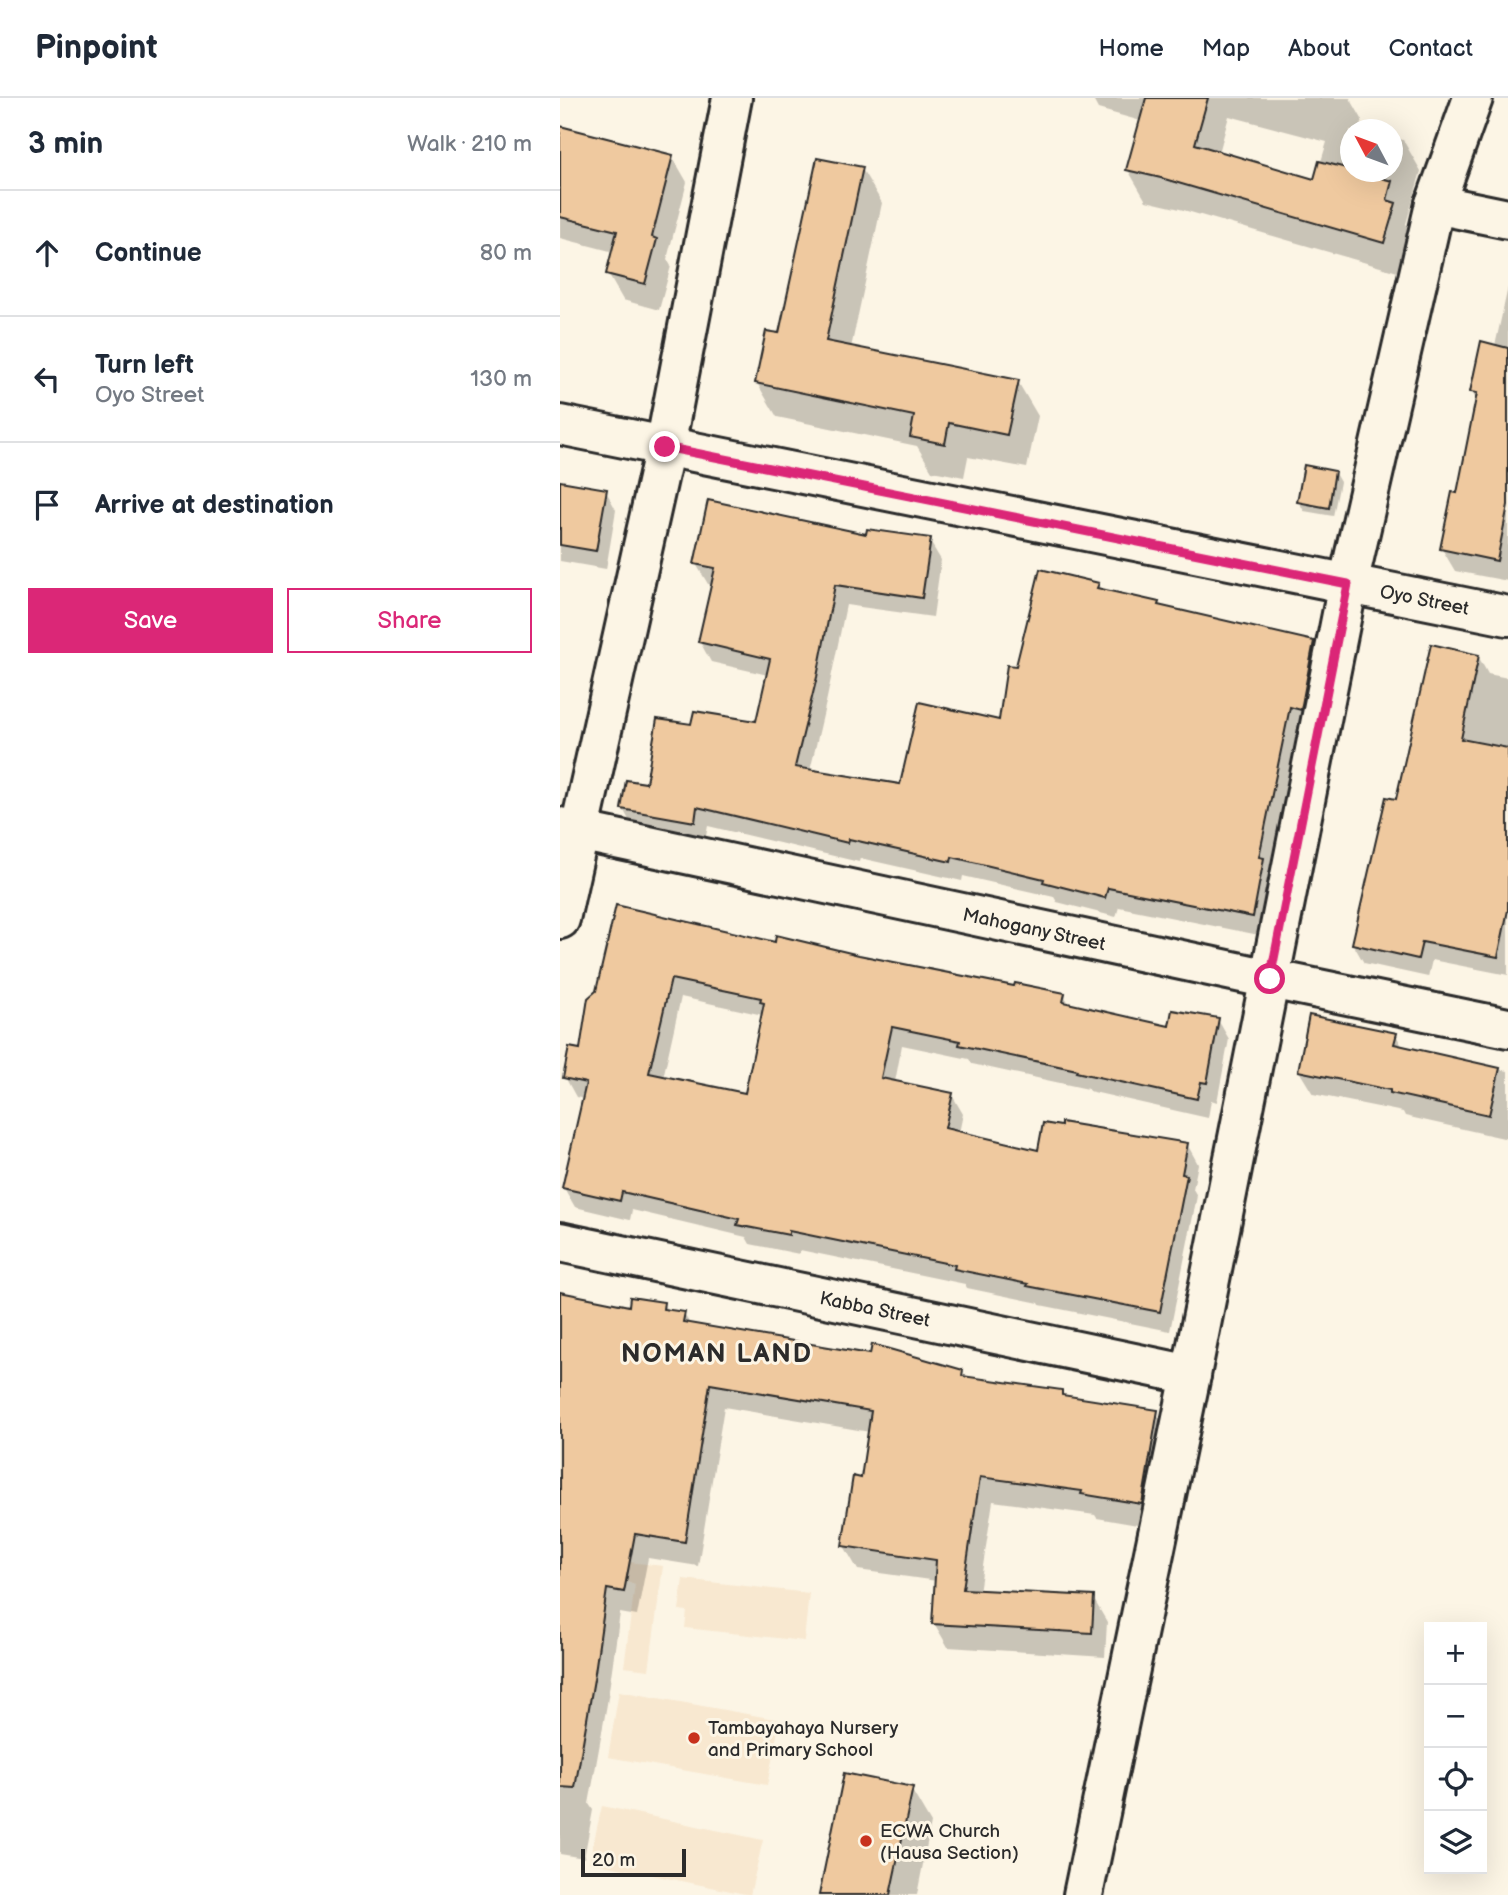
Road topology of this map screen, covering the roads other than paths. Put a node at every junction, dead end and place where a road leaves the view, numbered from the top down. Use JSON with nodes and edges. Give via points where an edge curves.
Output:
{"nodes":[{"id":1,"x":732,"y":98,"type":"edge"},
{"id":2,"x":1473,"y":98,"type":"edge"},
{"id":3,"x":1435,"y":204,"type":"junction"},
{"id":4,"x":1508,"y":219,"type":"edge"},
{"id":5,"x":560,"y":425,"type":"edge"},
{"id":6,"x":665,"y":447,"type":"junction"},
{"id":7,"x":1348,"y":584,"type":"junction"},
{"id":8,"x":1508,"y":616,"type":"edge"},
{"id":9,"x":570,"y":828,"type":"edge"},
{"id":10,"x":560,"y":919,"type":"edge"},
{"id":11,"x":1270,"y":979,"type":"junction"},
{"id":12,"x":1508,"y":1028,"type":"edge"},
{"id":13,"x":560,"y":1242,"type":"edge"},
{"id":14,"x":1191,"y":1375,"type":"junction"},
{"id":15,"x":1083,"y":1895,"type":"edge"}],
"edges":[{"from":1,"to":6,"type":"street"},
{"from":2,"to":3,"type":"street"},
{"from":3,"to":4,"type":"street"},
{"from":3,"to":7,"type":"street"},
{"from":5,"to":6,"type":"street","name":"Oyo Street"},
{"from":6,"to":7,"type":"street","name":"Oyo Street"},
{"from":6,"to":9,"type":"street"},
{"from":7,"to":8,"type":"street","name":"Oyo Street"},
{"from":7,"to":11,"type":"street"},
{"from":9,"to":10,"type":"street"},
{"from":9,"to":11,"type":"street","name":"Mahogany Street"},
{"from":11,"to":12,"type":"street","name":"Mahogany Street"},
{"from":11,"to":14,"type":"street"},
{"from":13,"to":14,"type":"street","name":"Kabba Street"},
{"from":14,"to":15,"type":"street"}]}
